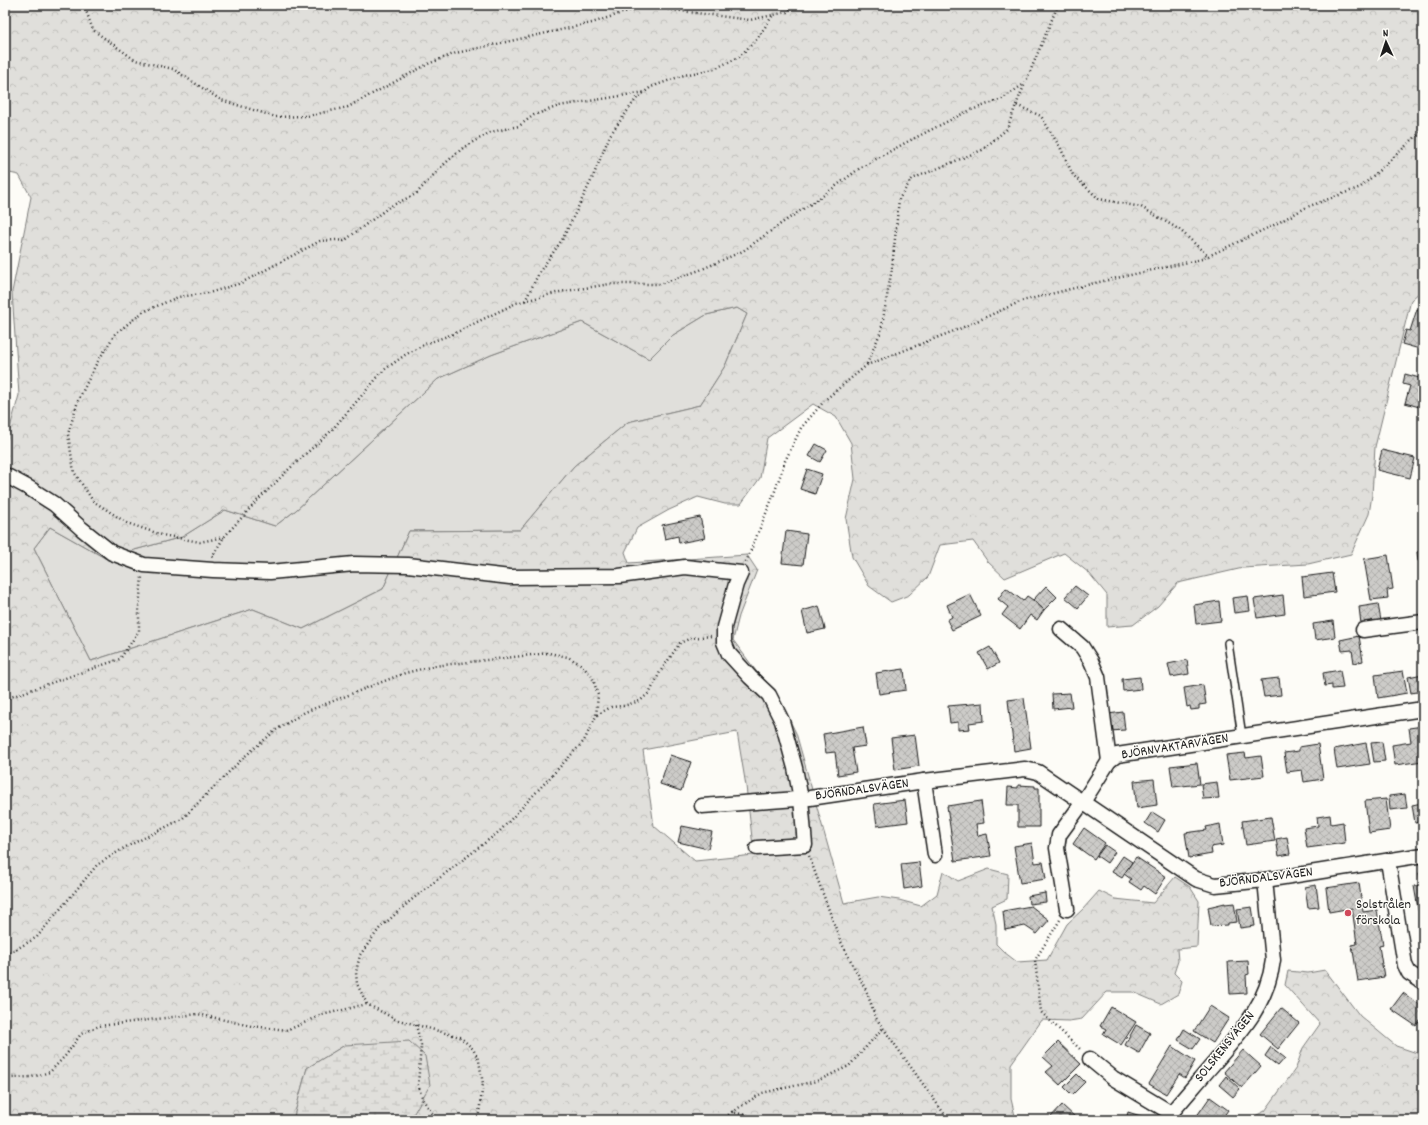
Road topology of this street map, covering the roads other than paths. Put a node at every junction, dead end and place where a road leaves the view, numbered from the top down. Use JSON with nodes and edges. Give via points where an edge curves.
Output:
{"nodes":[{"id":1,"x":5,"y":475,"type":"edge"},
{"id":2,"x":1423,"y":622,"type":"edge"},
{"id":3,"x":1060,"y":629,"type":"dead end"},
{"id":4,"x":1363,"y":630,"type":"dead end"},
{"id":5,"x":1228,"y":643,"type":"dead end"},
{"id":6,"x":1423,"y":709,"type":"edge"},
{"id":7,"x":1242,"y":736,"type":"junction"},
{"id":8,"x":1109,"y":761,"type":"junction"},
{"id":9,"x":924,"y":781,"type":"junction"},
{"id":10,"x":801,"y":799,"type":"junction"},
{"id":11,"x":1083,"y":802,"type":"junction"},
{"id":12,"x":702,"y":806,"type":"dead end"},
{"id":13,"x":758,"y":848,"type":"dead end"},
{"id":14,"x":1423,"y":854,"type":"edge"},
{"id":15,"x":935,"y":855,"type":"dead end"},
{"id":16,"x":1388,"y":860,"type":"junction"},
{"id":17,"x":1265,"y":880,"type":"junction"},
{"id":18,"x":1067,"y":910,"type":"road end"},
{"id":19,"x":1423,"y":982,"type":"edge"},
{"id":20,"x":1090,"y":1059,"type":"road end"},
{"id":21,"x":1170,"y":1117,"type":"edge"}],
"edges":[{"from":1,"to":10,"type":"street","name":"BJÖRNDALSVÄGEN","via":[[54,504],[112,553],[144,565],[270,572],[354,564],[408,565],[510,577],[619,576],[685,567],[741,573],[724,627],[724,642],[729,654],[762,687],[782,720]]},
{"from":2,"to":4,"type":"street"},
{"from":3,"to":8,"type":"street","via":[[1082,647],[1098,677]]},
{"from":5,"to":7,"type":"lane","name":"BJÖRNVAKTARVÄGEN"},
{"from":6,"to":7,"type":"street","name":"BJÖRNVAKTARVÄGEN"},
{"from":7,"to":8,"type":"street","name":"BJÖRNVAKTARVÄGEN","via":[[1117,755]]},
{"from":8,"to":11,"type":"street","name":"BJÖRNVAKTARVÄGEN"},
{"from":9,"to":10,"type":"street","name":"BJÖRNDALSVÄGEN"},
{"from":9,"to":11,"type":"street","name":"BJÖRNDALSVÄGEN","via":[[1025,769],[1038,772]]},
{"from":9,"to":15,"type":"street","name":"BJÖRNDALSVÄGEN"},
{"from":10,"to":12,"type":"street","name":"BJÖRNDALSVÄGEN"},
{"from":10,"to":13,"type":"street","name":"BJÖRNDALSVÄGEN","via":[[805,845]]},
{"from":11,"to":17,"type":"street","name":"BJÖRNDALSVÄGEN","via":[[1196,879],[1215,885]]},
{"from":11,"to":18,"type":"street","via":[[1059,835],[1057,848]]},
{"from":14,"to":16,"type":"street","name":"BJÖRNDALSVÄGEN"},
{"from":16,"to":17,"type":"street","name":"BJÖRNDALSVÄGEN"},
{"from":16,"to":19,"type":"street","via":[[1405,965],[1409,973]]},
{"from":17,"to":21,"type":"street","name":"SOLSKENSVÄGEN","via":[[1273,960],[1264,994],[1246,1026]]},
{"from":20,"to":21,"type":"street","name":"SOLSKENSVÄGEN"}]}
